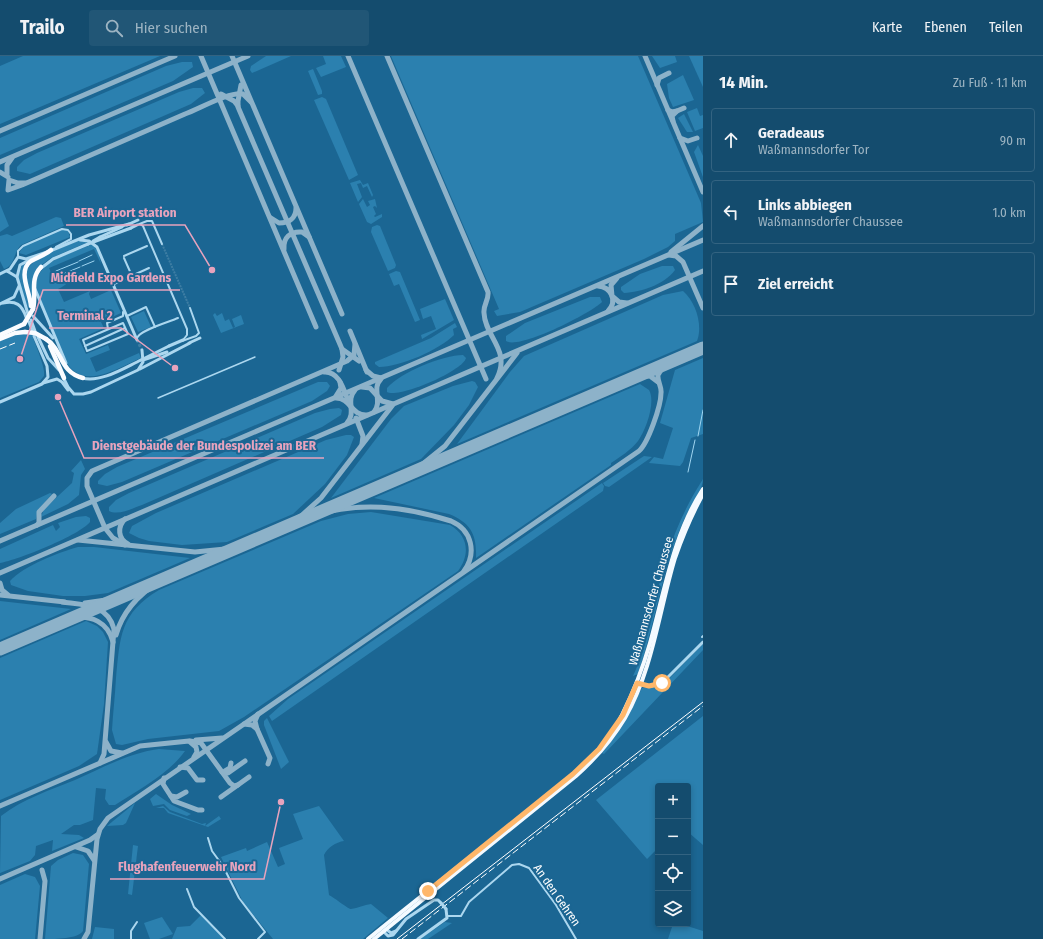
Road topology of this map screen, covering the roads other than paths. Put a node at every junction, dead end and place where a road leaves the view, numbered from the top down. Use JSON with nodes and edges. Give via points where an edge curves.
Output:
{"nodes":[{"id":1,"x":138,"y":220,"type":"dead end"},
{"id":2,"x":129,"y":224,"type":"junction"},
{"id":3,"x":139,"y":225,"type":"junction"},
{"id":4,"x":88,"y":244,"type":"junction"},
{"id":5,"x":162,"y":244,"type":"tunnel mouth"},
{"id":6,"x":147,"y":246,"type":"dead end"},
{"id":7,"x":54,"y":249,"type":"junction"},
{"id":8,"x":18,"y":256,"type":"junction"},
{"id":9,"x":41,"y":267,"type":"junction"},
{"id":10,"x":150,"y":268,"type":"dead end"},
{"id":11,"x":7,"y":271,"type":"junction"},
{"id":12,"x":0,"y":274,"type":"edge"},
{"id":13,"x":17,"y":276,"type":"junction"},
{"id":14,"x":132,"y":276,"type":"junction"},
{"id":15,"x":114,"y":284,"type":"junction"},
{"id":16,"x":20,"y":288,"type":"junction"},
{"id":17,"x":2,"y":303,"type":"edge"},
{"id":18,"x":123,"y":307,"type":"junction"},
{"id":19,"x":190,"y":308,"type":"tunnel mouth"},
{"id":20,"x":29,"y":316,"type":"junction"},
{"id":21,"x":127,"y":316,"type":"junction"},
{"id":22,"x":178,"y":318,"type":"dead end"},
{"id":23,"x":130,"y":323,"type":"junction"},
{"id":24,"x":125,"y":328,"type":"junction"},
{"id":25,"x":155,"y":328,"type":"junction"},
{"id":26,"x":110,"y":329,"type":"junction"},
{"id":27,"x":34,"y":331,"type":"dead end"},
{"id":28,"x":133,"y":331,"type":"junction"},
{"id":29,"x":0,"y":335,"type":"edge"},
{"id":30,"x":138,"y":335,"type":"junction"},
{"id":31,"x":200,"y":338,"type":"dead end"},
{"id":32,"x":46,"y":339,"type":"junction"},
{"id":33,"x":0,"y":340,"type":"edge"},
{"id":34,"x":137,"y":340,"type":"joint"},
{"id":35,"x":182,"y":341,"type":"junction"},
{"id":36,"x":190,"y":343,"type":"junction"},
{"id":37,"x":59,"y":346,"type":"junction"},
{"id":38,"x":85,"y":346,"type":"junction"},
{"id":39,"x":142,"y":350,"type":"tunnel mouth"},
{"id":40,"x":255,"y":357,"type":"dead end"},
{"id":41,"x":141,"y":360,"type":"junction"},
{"id":42,"x":136,"y":371,"type":"junction"},
{"id":43,"x":64,"y":378,"type":"junction"},
{"id":44,"x":83,"y":378,"type":"junction"},
{"id":45,"x":42,"y":384,"type":"junction"},
{"id":46,"x":74,"y":394,"type":"junction"},
{"id":47,"x":158,"y":398,"type":"dead end"},
{"id":48,"x":0,"y":402,"type":"edge"},
{"id":49,"x":703,"y":489,"type":"edge"},
{"id":50,"x":703,"y":494,"type":"edge"},
{"id":51,"x":703,"y":642,"type":"edge"},
{"id":52,"x":639,"y":682,"type":"junction"},
{"id":53,"x":208,"y":838,"type":"dead end"},
{"id":54,"x":187,"y":889,"type":"dead end"},
{"id":55,"x":448,"y":916,"type":"junction"},
{"id":56,"x":137,"y":922,"type":"dead end"},
{"id":57,"x":383,"y":929,"type":"junction"},
{"id":58,"x":131,"y":939,"type":"edge"},
{"id":59,"x":225,"y":939,"type":"edge"},
{"id":60,"x":258,"y":939,"type":"edge"},
{"id":61,"x":368,"y":939,"type":"edge"},
{"id":62,"x":374,"y":939,"type":"edge"},
{"id":63,"x":418,"y":939,"type":"edge"},
{"id":64,"x":576,"y":939,"type":"edge"}],
"edges":[{"from":1,"to":2,"type":"street"},
{"from":2,"to":4,"type":"street","bridge":true},
{"from":2,"to":7,"type":"street","via":[[89,235]]},
{"from":3,"to":4,"type":"street","bridge":true},
{"from":3,"to":5,"type":"street","via":[[148,220],[152,221]]},
{"from":3,"to":35,"type":"street","via":[[143,226],[187,329],[187,335]]},
{"from":4,"to":9,"type":"street"},
{"from":6,"to":14,"type":"street","via":[[124,257]]},
{"from":7,"to":8,"type":"street","via":[[26,259]]},
{"from":7,"to":8,"type":"street","via":[[71,239],[68,230],[62,229],[23,246],[18,251]]},
{"from":7,"to":13,"type":"street","via":[[23,262]]},
{"from":7,"to":15,"type":"street","via":[[81,240],[94,243]]},
{"from":7,"to":20,"type":"highway","via":[[32,260],[25,270]]},
{"from":8,"to":11,"type":"street"},
{"from":9,"to":20,"type":"highway","via":[[33,281]]},
{"from":9,"to":37,"type":"street","via":[[35,289]]},
{"from":10,"to":14,"type":"street"},
{"from":11,"to":12,"type":"street"},
{"from":11,"to":13,"type":"street"},
{"from":13,"to":16,"type":"street"},
{"from":14,"to":15,"type":"street"},
{"from":15,"to":18,"type":"street"},
{"from":16,"to":17,"type":"street","via":[[15,295]]},
{"from":16,"to":20,"type":"street"},
{"from":17,"to":20,"type":"street","via":[[18,304]]},
{"from":18,"to":21,"type":"street"},
{"from":18,"to":26,"type":"street","via":[[124,316],[107,323]]},
{"from":19,"to":35,"type":"street","via":[[199,333]]},
{"from":20,"to":27,"type":"street"},
{"from":20,"to":29,"type":"highway"},
{"from":20,"to":37,"type":"street","via":[[51,334]]},
{"from":21,"to":23,"type":"street"},
{"from":21,"to":25,"type":"street","via":[[146,307]]},
{"from":22,"to":25,"type":"street"},
{"from":23,"to":26,"type":"street","via":[[126,318],[122,318],[110,324]]},
{"from":23,"to":28,"type":"street"},
{"from":24,"to":26,"type":"street","via":[[123,323]]},
{"from":24,"to":38,"type":"street"},
{"from":24,"to":38,"type":"street","via":[[128,334],[87,351]]},
{"from":25,"to":30,"type":"street"},
{"from":26,"to":38,"type":"street","via":[[83,340]]},
{"from":28,"to":30,"type":"street"},
{"from":28,"to":34,"type":"street"},
{"from":30,"to":34,"type":"street"},
{"from":31,"to":36,"type":"street"},
{"from":32,"to":33,"type":"highway","bridge":true,"via":[[35,333],[25,332]]},
{"from":32,"to":43,"type":"highway"},
{"from":32,"to":44,"type":"highway","via":[[52,344],[67,370]]},
{"from":35,"to":41,"type":"street","bridge":true},
{"from":36,"to":41,"type":"street","bridge":true,"via":[[159,356]]},
{"from":36,"to":42,"type":"street"},
{"from":37,"to":44,"type":"street","via":[[69,368]]},
{"from":39,"to":42,"type":"street","via":[[143,362]]},
{"from":40,"to":47,"type":"street"},
{"from":41,"to":44,"type":"street","via":[[100,377]]},
{"from":42,"to":46,"type":"street","via":[[91,392]]},
{"from":43,"to":45,"type":"street","via":[[48,358],[36,336],[48,370],[48,377]]},
{"from":43,"to":46,"type":"street"},
{"from":45,"to":46,"type":"street","via":[[57,380]]},
{"from":45,"to":48,"type":"street"},
{"from":49,"to":52,"type":"main road","name":"Waßmannsdorfer Chaussee","via":[[684,523],[673,554]]},
{"from":50,"to":52,"type":"main road","name":"Waßmannsdorfer Chaussee","via":[[686,527],[654,640]]},
{"from":51,"to":52,"type":"street","via":[[664,682],[657,685]]},
{"from":52,"to":57,"type":"main road","name":"Waßmannsdorfer Chaussee","via":[[619,728],[590,763]]},
{"from":53,"to":60,"type":"street","via":[[212,851],[223,866],[239,898],[265,932]]},
{"from":54,"to":59,"type":"street","via":[[194,907]]},
{"from":55,"to":57,"type":"street","bridge":true,"via":[[441,903],[434,900],[406,919],[398,930],[391,933]]},
{"from":55,"to":63,"type":"street","via":[[444,922]]},
{"from":55,"to":64,"type":"street","name":"An den Gehren","via":[[461,916],[472,899],[512,865],[519,864],[529,868]]},
{"from":56,"to":58,"type":"street"},
{"from":57,"to":61,"type":"main road","name":"Waßmannsdorfer Chaussee"},
{"from":57,"to":62,"type":"main road","name":"Waßmannsdorfer Chaussee"}]}
